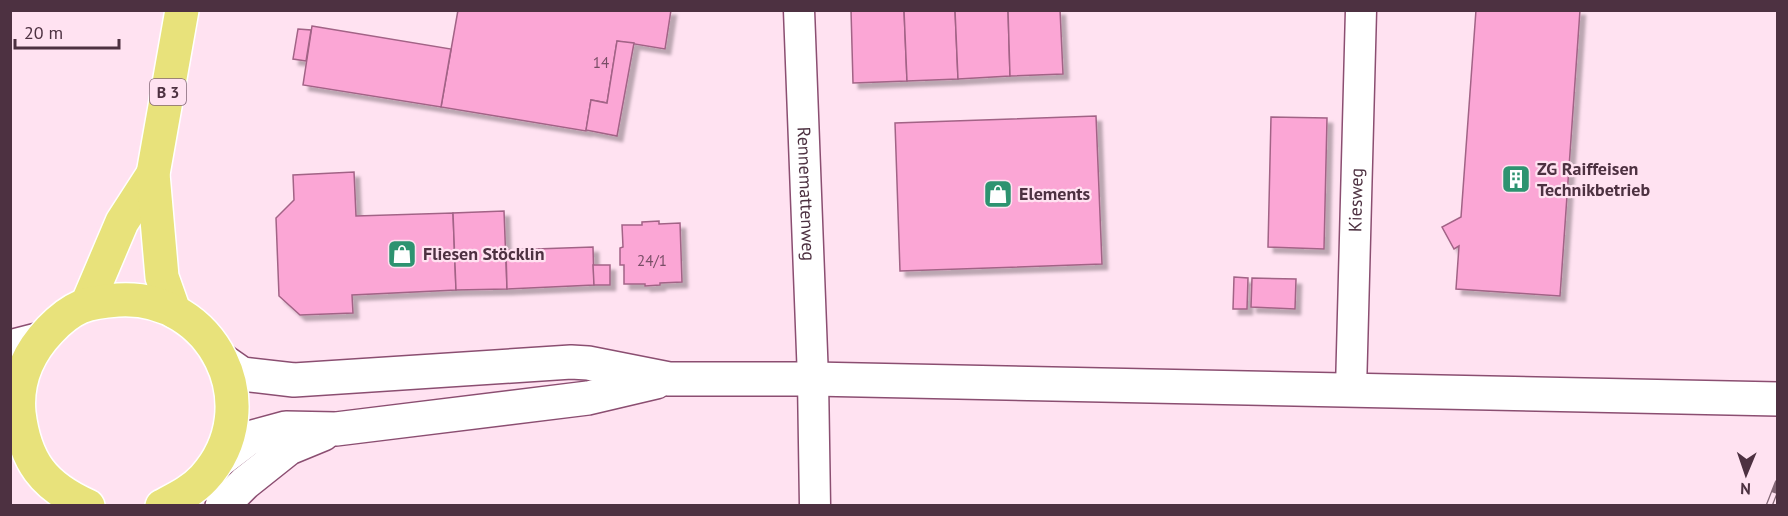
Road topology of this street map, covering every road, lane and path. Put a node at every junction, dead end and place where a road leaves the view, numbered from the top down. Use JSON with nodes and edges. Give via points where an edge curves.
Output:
{"nodes":[{"id":1,"x":182,"y":10,"type":"edge"},
{"id":2,"x":799,"y":10,"type":"edge"},
{"id":3,"x":1362,"y":10,"type":"edge"},
{"id":4,"x":153,"y":174,"type":"junction"},
{"id":5,"x":88,"y":302,"type":"junction"},
{"id":6,"x":174,"y":311,"type":"junction"},
{"id":7,"x":41,"y":339,"type":"junction"},
{"id":8,"x":10,"y":347,"type":"edge"},
{"id":9,"x":222,"y":360,"type":"junction"},
{"id":10,"x":669,"y":379,"type":"junction"},
{"id":11,"x":813,"y":379,"type":"junction"},
{"id":12,"x":1351,"y":390,"type":"junction"},
{"id":13,"x":1778,"y":399,"type":"edge"},
{"id":14,"x":16,"y":428,"type":"edge"},
{"id":15,"x":336,"y":429,"type":"junction"},
{"id":16,"x":216,"y":463,"type":"junction"},
{"id":17,"x":53,"y":495,"type":"edge"},
{"id":18,"x":88,"y":506,"type":"edge"},
{"id":19,"x":162,"y":506,"type":"edge"},
{"id":20,"x":222,"y":506,"type":"edge"},
{"id":21,"x":815,"y":506,"type":"edge"}],
"edges":[{"from":1,"to":4,"type":"main road","number":"B 3"},
{"from":2,"to":11,"type":"street","name":"Rennemattenweg"},
{"from":3,"to":12,"type":"street","name":"Kiesweg"},
{"from":4,"to":5,"type":"main road","number":"B 3","via":[[122,222]]},
{"from":4,"to":6,"type":"main road","number":"B 3","via":[[162,277]]},
{"from":5,"to":6,"type":"main road","via":[[134,299]]},
{"from":5,"to":7,"type":"main road"},
{"from":6,"to":9,"type":"main road","via":[[208,338]]},
{"from":7,"to":8,"type":"street"},
{"from":7,"to":14,"type":"main road","via":[[22,377]]},
{"from":9,"to":10,"type":"street","via":[[242,374],[294,380],[571,362]]},
{"from":9,"to":16,"type":"main road","via":[[229,380],[232,417]]},
{"from":10,"to":11,"type":"street"},
{"from":10,"to":15,"type":"street","via":[[588,398]]},
{"from":11,"to":12,"type":"street"},
{"from":11,"to":21,"type":"street","name":"Rennemattenweg"},
{"from":12,"to":13,"type":"street"},
{"from":14,"to":17,"type":"main road"},
{"from":15,"to":16,"type":"street","via":[[286,429],[249,438]]},
{"from":15,"to":20,"type":"street","via":[[289,448]]},
{"from":16,"to":19,"type":"main road","via":[[184,495]]},
{"from":17,"to":18,"type":"main road"}]}
